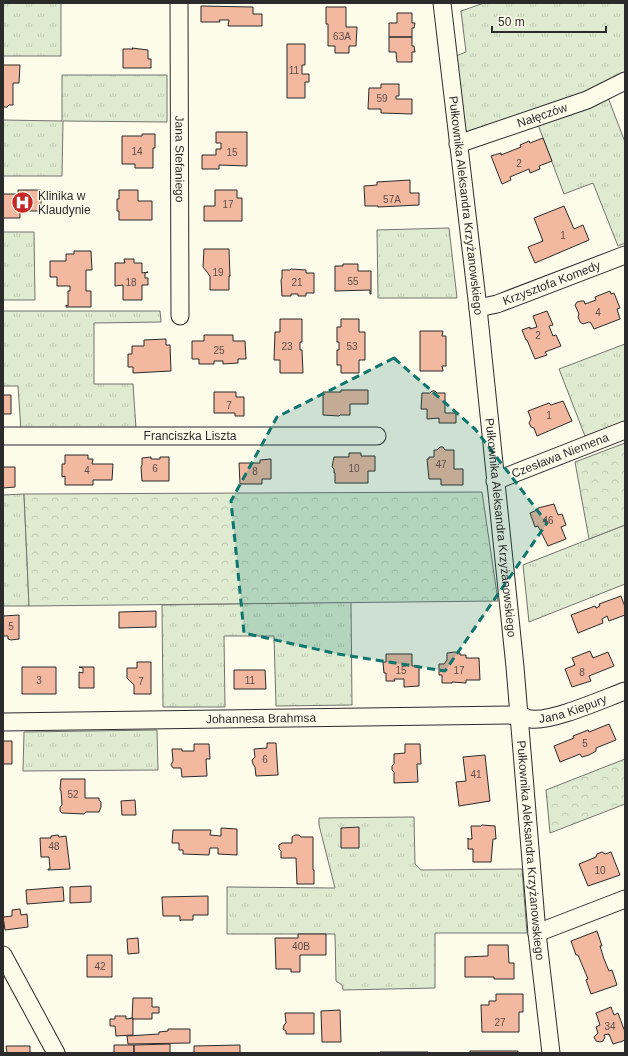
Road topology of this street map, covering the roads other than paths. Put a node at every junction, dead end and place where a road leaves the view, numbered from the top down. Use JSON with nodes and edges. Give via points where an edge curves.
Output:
{"nodes":[{"id":1,"x":179,"y":3,"type":"edge"},
{"id":2,"x":442,"y":3,"type":"edge"},
{"id":3,"x":625,"y":82,"type":"edge"},
{"id":4,"x":458,"y":144,"type":"junction"},
{"id":5,"x":625,"y":255,"type":"edge"},
{"id":6,"x":478,"y":308,"type":"junction"},
{"id":7,"x":180,"y":316,"type":"dead end"},
{"id":8,"x":625,"y":430,"type":"edge"},
{"id":9,"x":3,"y":436,"type":"edge"},
{"id":10,"x":377,"y":436,"type":"dead end"},
{"id":11,"x":496,"y":481,"type":"junction"},
{"id":12,"x":625,"y":691,"type":"edge"},
{"id":13,"x":519,"y":715,"type":"junction"},
{"id":14,"x":3,"y":722,"type":"edge"},
{"id":15,"x":625,"y":899,"type":"edge"},
{"id":16,"x":537,"y":933,"type":"junction"},
{"id":17,"x":3,"y":955,"type":"edge"},
{"id":18,"x":56,"y":1053,"type":"edge"},
{"id":19,"x":551,"y":1053,"type":"edge"}],
"edges":[{"from":1,"to":7,"type":"street","name":"Jana Stefaniego"},
{"from":2,"to":4,"type":"street","name":"Pułkownika Aleksandra Krzyżanowskiego"},
{"from":3,"to":4,"type":"street","name":"Nałęczów","via":[[587,100]]},
{"from":4,"to":6,"type":"street","name":"Pułkownika Aleksandra Krzyżanowskiego"},
{"from":5,"to":6,"type":"street","name":"Krzysztofa Komedy","via":[[497,304]]},
{"from":6,"to":11,"type":"street","name":"Pułkownika Aleksandra Krzyżanowskiego"},
{"from":8,"to":11,"type":"street","name":"Czesława Niemena"},
{"from":9,"to":10,"type":"street","name":"Franciszka Liszta"},
{"from":11,"to":13,"type":"street","name":"Pułkownika Aleksandra Krzyżanowskiego"},
{"from":12,"to":13,"type":"street","name":"Jana Kiepury","via":[[544,719],[530,719]]},
{"from":13,"to":14,"type":"street","name":"Johannesa Brahmsa"},
{"from":13,"to":16,"type":"street","name":"Pułkownika Aleksandra Krzyżanowskiego"},
{"from":15,"to":16,"type":"street"},
{"from":16,"to":19,"type":"street","name":"Pułkownika Aleksandra Krzyżanowskiego"},
{"from":17,"to":18,"type":"street"}]}
